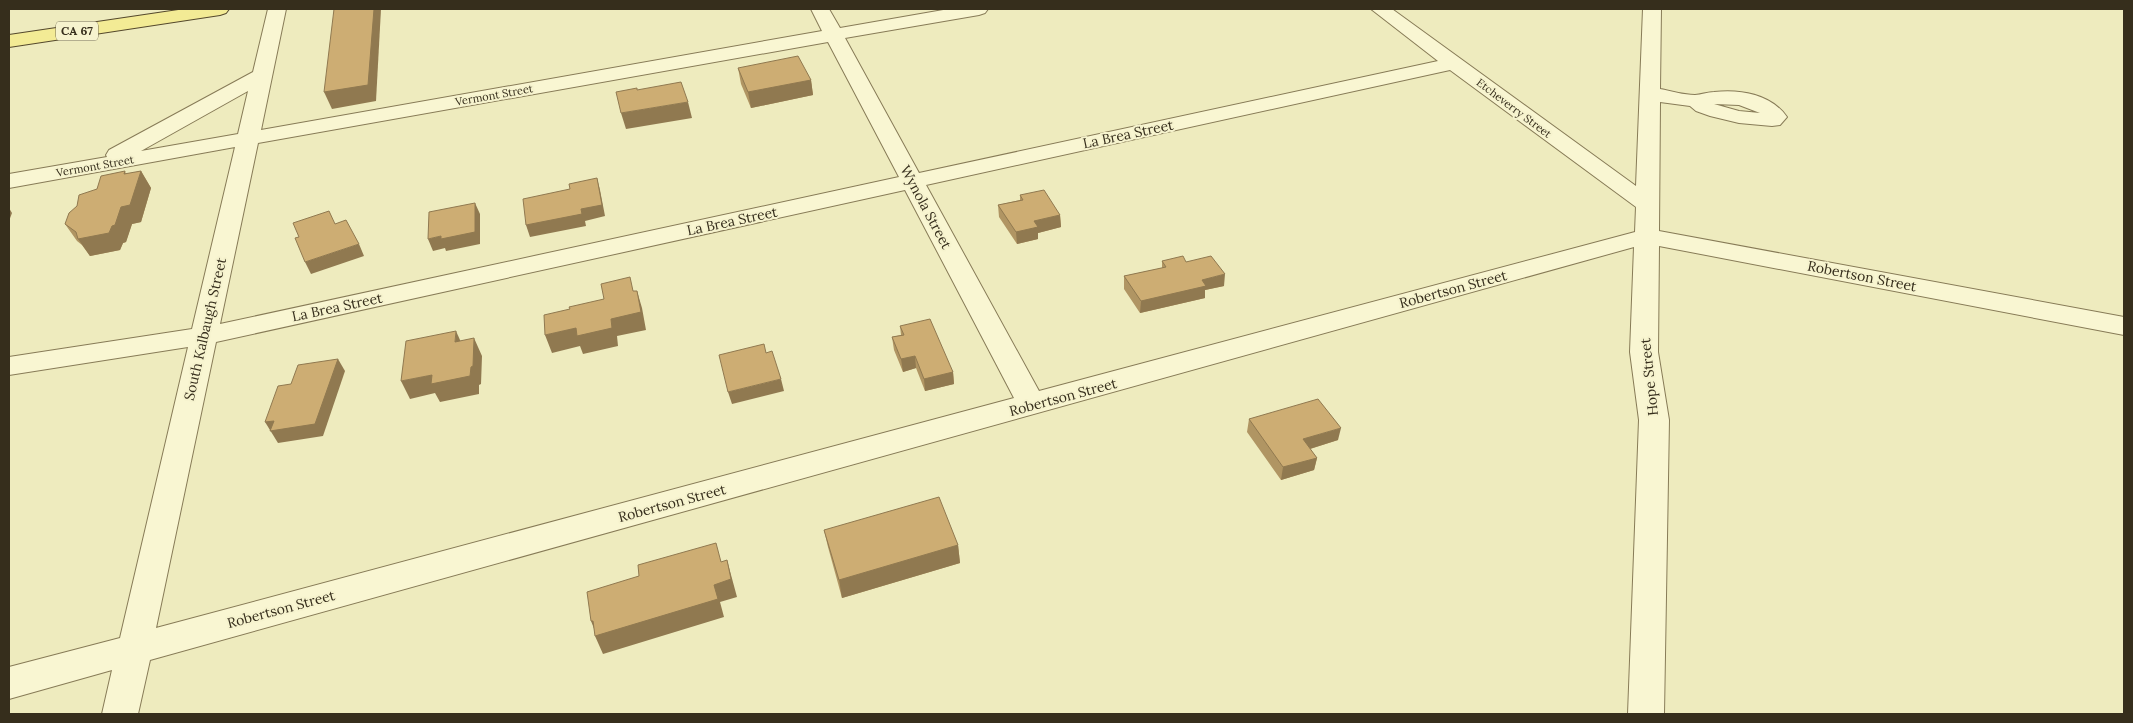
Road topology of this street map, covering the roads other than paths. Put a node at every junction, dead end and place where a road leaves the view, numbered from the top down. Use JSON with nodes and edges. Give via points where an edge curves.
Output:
{"nodes":[{"id":1,"x":220,"y":9,"type":"edge"},
{"id":2,"x":277,"y":9,"type":"edge"},
{"id":3,"x":820,"y":9,"type":"edge"},
{"id":4,"x":980,"y":9,"type":"edge"},
{"id":5,"x":1380,"y":9,"type":"edge"},
{"id":6,"x":1652,"y":9,"type":"edge"},
{"id":7,"x":834,"y":35,"type":"junction"},
{"id":8,"x":9,"y":41,"type":"edge"},
{"id":9,"x":1454,"y":63,"type":"junction"},
{"id":10,"x":262,"y":75,"type":"junction"},
{"id":11,"x":1651,"y":94,"type":"junction"},
{"id":12,"x":1696,"y":101,"type":"dead end"},
{"id":13,"x":206,"y":106,"type":"junction"},
{"id":14,"x":248,"y":139,"type":"junction"},
{"id":15,"x":154,"y":156,"type":"junction"},
{"id":16,"x":97,"y":166,"type":"junction"},
{"id":17,"x":9,"y":181,"type":"edge"},
{"id":18,"x":913,"y":181,"type":"junction"},
{"id":19,"x":1648,"y":205,"type":"junction"},
{"id":20,"x":1648,"y":236,"type":"junction"},
{"id":21,"x":2124,"y":326,"type":"edge"},
{"id":22,"x":203,"y":336,"type":"junction"},
{"id":23,"x":9,"y":366,"type":"edge"},
{"id":24,"x":1032,"y":405,"type":"junction"},
{"id":25,"x":134,"y":649,"type":"junction"},
{"id":26,"x":9,"y":683,"type":"edge"},
{"id":27,"x":120,"y":714,"type":"edge"},
{"id":28,"x":1646,"y":714,"type":"edge"}],
"edges":[{"from":1,"to":8,"type":"main road","number":"CA 67"},
{"from":2,"to":10,"type":"street","name":"South Kalbaugh Street"},
{"from":3,"to":7,"type":"street","name":"Wynola Street"},
{"from":4,"to":7,"type":"street","name":"Vermont Street"},
{"from":5,"to":9,"type":"street","name":"Etcheverry Street"},
{"from":6,"to":11,"type":"street","name":"Hope Street"},
{"from":7,"to":14,"type":"street","name":"Vermont Street"},
{"from":7,"to":18,"type":"street","name":"Wynola Street"},
{"from":9,"to":18,"type":"street","name":"La Brea Street"},
{"from":9,"to":19,"type":"street","name":"Etcheverry Street"},
{"from":10,"to":13,"type":"street"},
{"from":10,"to":14,"type":"street","name":"South Kalbaugh Street"},
{"from":11,"to":12,"type":"street"},
{"from":11,"to":19,"type":"street","name":"Hope Street"},
{"from":13,"to":15,"type":"street"},
{"from":13,"to":16,"type":"street"},
{"from":14,"to":15,"type":"street","name":"Vermont Street"},
{"from":14,"to":22,"type":"street","name":"South Kalbaugh Street"},
{"from":15,"to":16,"type":"street","name":"Vermont Street"},
{"from":16,"to":17,"type":"street","name":"Vermont Street"},
{"from":18,"to":22,"type":"street","name":"La Brea Street"},
{"from":18,"to":24,"type":"street","name":"Wynola Street"},
{"from":19,"to":20,"type":"street","name":"Hope Street"},
{"from":20,"to":21,"type":"street","name":"Robertson Street"},
{"from":20,"to":24,"type":"street","name":"Robertson Street"},
{"from":20,"to":28,"type":"street","name":"Hope Street","via":[[1644,352],[1654,420]]},
{"from":22,"to":23,"type":"street","name":"La Brea Street"},
{"from":22,"to":25,"type":"street","name":"South Kalbaugh Street"},
{"from":24,"to":25,"type":"street","name":"Robertson Street"},
{"from":25,"to":26,"type":"street","name":"Robertson Street"},
{"from":25,"to":27,"type":"street","name":"South Kalbaugh Street"}]}
